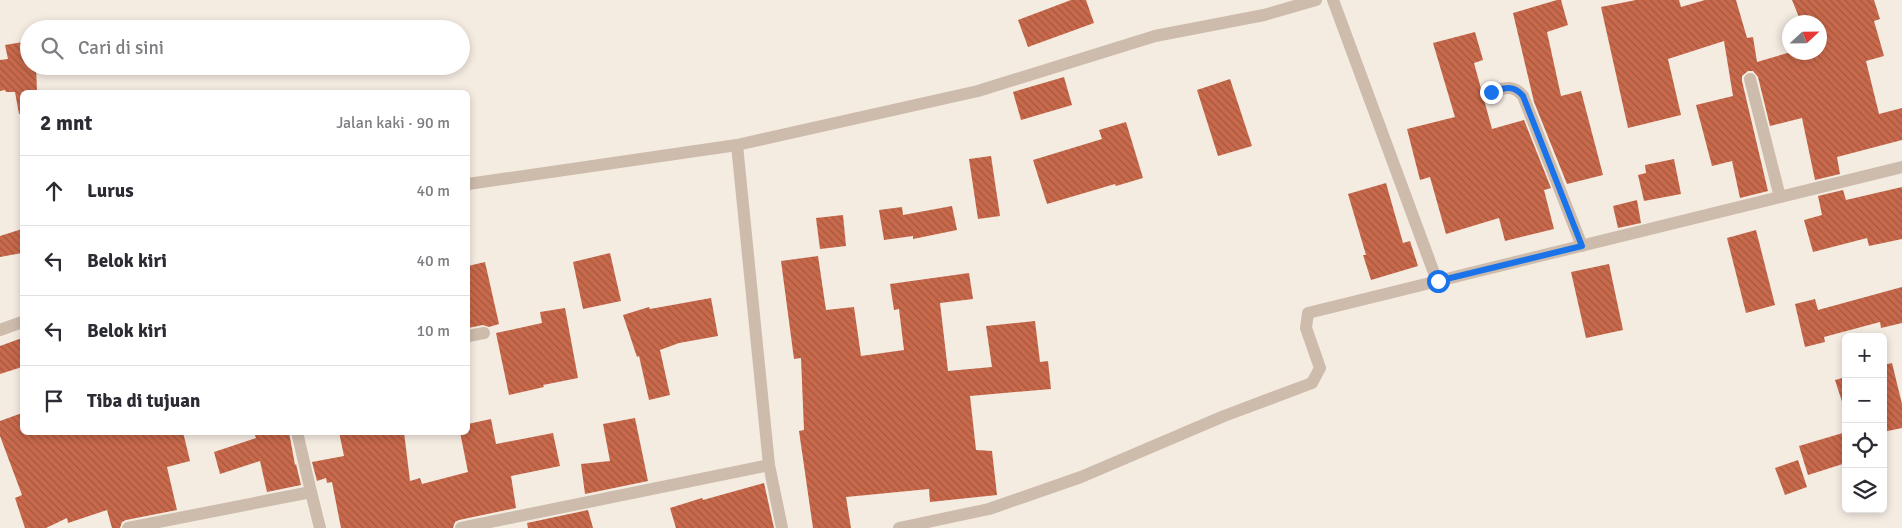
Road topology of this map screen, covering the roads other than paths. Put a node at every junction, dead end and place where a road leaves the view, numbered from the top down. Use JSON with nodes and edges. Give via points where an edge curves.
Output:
{"nodes":[{"id":1,"x":1316,"y":0,"type":"edge"},
{"id":2,"x":1332,"y":0,"type":"edge"},
{"id":3,"x":1750,"y":79,"type":"dead end"},
{"id":4,"x":1491,"y":92,"type":"dead end"},
{"id":5,"x":737,"y":145,"type":"junction"},
{"id":6,"x":1902,"y":167,"type":"edge"},
{"id":7,"x":470,"y":184,"type":"edge"},
{"id":8,"x":1780,"y":197,"type":"junction"},
{"id":9,"x":1582,"y":246,"type":"junction"},
{"id":10,"x":1438,"y":281,"type":"junction"},
{"id":11,"x":20,"y":323,"type":"edge"},
{"id":12,"x":0,"y":330,"type":"edge"},
{"id":13,"x":484,"y":333,"type":"dead end"},
{"id":14,"x":470,"y":336,"type":"edge"},
{"id":15,"x":298,"y":435,"type":"edge"},
{"id":16,"x":769,"y":465,"type":"junction"},
{"id":17,"x":311,"y":492,"type":"junction"},
{"id":18,"x":128,"y":528,"type":"edge"},
{"id":19,"x":320,"y":528,"type":"edge"},
{"id":20,"x":461,"y":528,"type":"edge"},
{"id":21,"x":782,"y":528,"type":"edge"},
{"id":22,"x":899,"y":528,"type":"edge"}],
"edges":[{"from":1,"to":5,"type":"street","via":[[1264,15],[1155,36],[978,91]]},
{"from":2,"to":10,"type":"street"},
{"from":3,"to":8,"type":"street"},
{"from":4,"to":9,"type":"street","via":[[1510,86],[1523,96]]},
{"from":5,"to":7,"type":"street"},
{"from":5,"to":16,"type":"street"},
{"from":6,"to":8,"type":"street"},
{"from":8,"to":9,"type":"street"},
{"from":9,"to":10,"type":"street"},
{"from":10,"to":22,"type":"street","via":[[1308,314],[1306,328],[1320,368],[1312,383],[1224,416],[1081,477],[989,509]]},
{"from":11,"to":12,"type":"street"},
{"from":13,"to":14,"type":"street"},
{"from":15,"to":17,"type":"street"},
{"from":16,"to":20,"type":"street"},
{"from":16,"to":21,"type":"street"},
{"from":17,"to":18,"type":"street"},
{"from":17,"to":19,"type":"street"}]}
